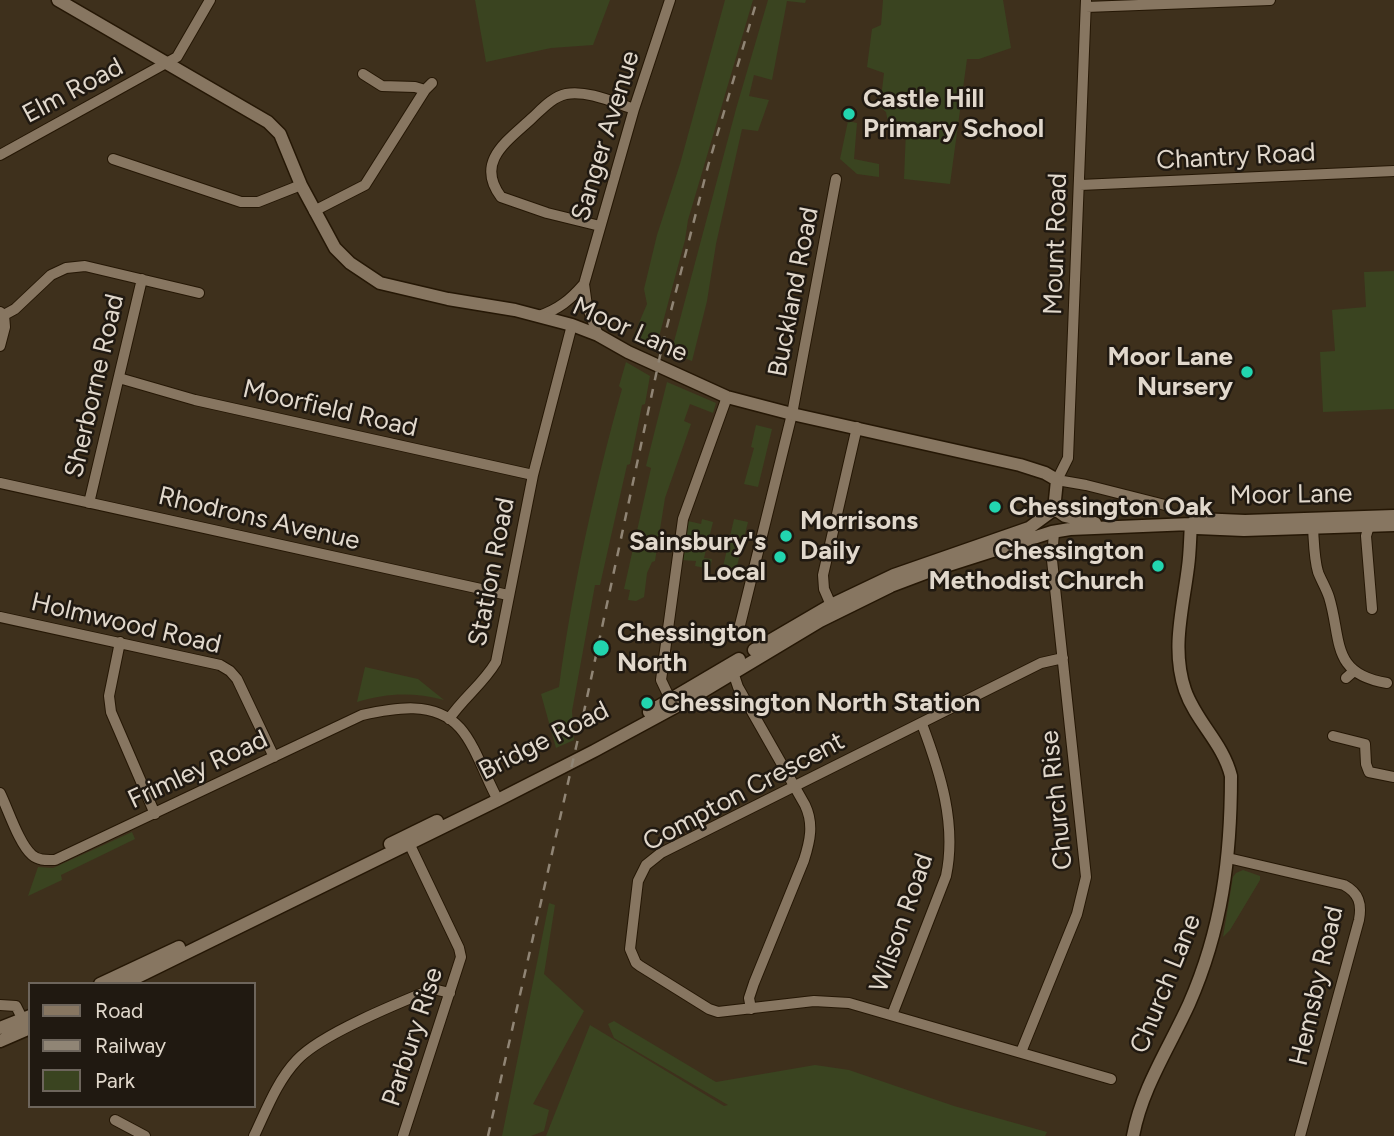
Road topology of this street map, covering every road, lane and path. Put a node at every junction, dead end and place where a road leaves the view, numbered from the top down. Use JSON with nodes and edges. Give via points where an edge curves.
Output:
{"nodes":[{"id":1,"x":58,"y":0,"type":"edge"},
{"id":2,"x":210,"y":0,"type":"edge"},
{"id":3,"x":670,"y":0,"type":"edge"},
{"id":4,"x":1270,"y":0,"type":"edge"},
{"id":5,"x":1086,"y":3,"type":"edge"},
{"id":6,"x":166,"y":64,"type":"junction"},
{"id":7,"x":363,"y":74,"type":"dead end"},
{"id":8,"x":634,"y":109,"type":"junction"},
{"id":9,"x":0,"y":155,"type":"edge"},
{"id":10,"x":114,"y":159,"type":"dead end"},
{"id":11,"x":1394,"y":171,"type":"edge"},
{"id":12,"x":836,"y":179,"type":"dead end"},
{"id":13,"x":301,"y":185,"type":"junction"},
{"id":14,"x":1080,"y":185,"type":"junction"},
{"id":15,"x":314,"y":211,"type":"junction"},
{"id":16,"x":600,"y":226,"type":"junction"},
{"id":17,"x":142,"y":279,"type":"junction"},
{"id":18,"x":584,"y":284,"type":"junction"},
{"id":19,"x":199,"y":292,"type":"dead end"},
{"id":20,"x":2,"y":313,"type":"edge"},
{"id":21,"x":539,"y":316,"type":"junction"},
{"id":22,"x":572,"y":325,"type":"junction"},
{"id":23,"x":598,"y":335,"type":"junction"},
{"id":24,"x":0,"y":346,"type":"edge"},
{"id":25,"x":119,"y":378,"type":"junction"},
{"id":26,"x":727,"y":397,"type":"junction"},
{"id":27,"x":792,"y":414,"type":"junction"},
{"id":28,"x":857,"y":427,"type":"junction"},
{"id":29,"x":533,"y":475,"type":"junction"},
{"id":30,"x":1057,"y":480,"type":"junction"},
{"id":31,"x":0,"y":483,"type":"edge"},
{"id":32,"x":89,"y":503,"type":"junction"},
{"id":33,"x":1164,"y":505,"type":"dead end"},
{"id":34,"x":1054,"y":515,"type":"junction"},
{"id":35,"x":1394,"y":516,"type":"edge"},
{"id":36,"x":1370,"y":521,"type":"junction"},
{"id":37,"x":1191,"y":524,"type":"junction"},
{"id":38,"x":1394,"y":525,"type":"edge"},
{"id":39,"x":1123,"y":527,"type":"junction"},
{"id":40,"x":1313,"y":528,"type":"junction"},
{"id":41,"x":1056,"y":532,"type":"junction"},
{"id":42,"x":508,"y":596,"type":"junction"},
{"id":43,"x":831,"y":605,"type":"junction"},
{"id":44,"x":1372,"y":609,"type":"dead end"},
{"id":45,"x":0,"y":617,"type":"edge"},
{"id":46,"x":739,"y":629,"type":"dead end"},
{"id":47,"x":120,"y":642,"type":"junction"},
{"id":48,"x":1063,"y":658,"type":"junction"},
{"id":49,"x":726,"y":673,"type":"junction"},
{"id":50,"x":1387,"y":683,"type":"dead end"},
{"id":51,"x":670,"y":699,"type":"junction"},
{"id":52,"x":449,"y":719,"type":"junction"},
{"id":53,"x":922,"y":724,"type":"junction"},
{"id":54,"x":1332,"y":736,"type":"dead end"},
{"id":55,"x":274,"y":757,"type":"junction"},
{"id":56,"x":1394,"y":777,"type":"edge"},
{"id":57,"x":795,"y":787,"type":"junction"},
{"id":58,"x":0,"y":793,"type":"edge"},
{"id":59,"x":496,"y":797,"type":"junction"},
{"id":60,"x":155,"y":814,"type":"junction"},
{"id":61,"x":408,"y":840,"type":"junction"},
{"id":62,"x":1228,"y":858,"type":"junction"},
{"id":63,"x":104,"y":982,"type":"edge"},
{"id":64,"x":127,"y":982,"type":"edge"},
{"id":65,"x":450,"y":993,"type":"junction"},
{"id":66,"x":0,"y":1005,"type":"edge"},
{"id":67,"x":751,"y":1009,"type":"junction"},
{"id":68,"x":892,"y":1015,"type":"junction"},
{"id":69,"x":28,"y":1021,"type":"edge"},
{"id":70,"x":0,"y":1028,"type":"edge"},
{"id":71,"x":0,"y":1041,"type":"edge"},
{"id":72,"x":1021,"y":1052,"type":"junction"},
{"id":73,"x":1111,"y":1079,"type":"dead end"},
{"id":74,"x":115,"y":1120,"type":"dead end"},
{"id":75,"x":145,"y":1136,"type":"edge"},
{"id":76,"x":254,"y":1136,"type":"edge"},
{"id":77,"x":403,"y":1136,"type":"edge"},
{"id":78,"x":1133,"y":1136,"type":"edge"},
{"id":79,"x":1300,"y":1136,"type":"edge"}],
"edges":[{"from":1,"to":6,"type":"street","name":"Moor Lane"},
{"from":2,"to":6,"type":"street","via":[[177,57]]},
{"from":3,"to":8,"type":"street","name":"Sanger Avenue"},
{"from":4,"to":5,"type":"street","name":"Mount Road"},
{"from":5,"to":14,"type":"street","name":"Mount Road"},
{"from":6,"to":9,"type":"street","name":"Elm Road"},
{"from":6,"to":13,"type":"street","name":"Moor Lane","via":[[268,122],[280,134]]},
{"from":7,"to":15,"type":"street","via":[[382,86],[428,87],[365,185]]},
{"from":8,"to":16,"type":"street","name":"Sanger Avenue"},
{"from":8,"to":16,"type":"street","via":[[590,95],[564,94],[500,148],[492,165],[490,178],[501,197]]},
{"from":10,"to":13,"type":"street","via":[[241,202],[258,202]]},
{"from":11,"to":14,"type":"street","name":"Chantry Road"},
{"from":12,"to":27,"type":"street","name":"Buckland Road"},
{"from":13,"to":15,"type":"street","name":"Moor Lane"},
{"from":14,"to":30,"type":"street","name":"Mount Road","via":[[1068,458]]},
{"from":15,"to":21,"type":"street","name":"Moor Lane","via":[[335,248],[380,283]]},
{"from":16,"to":18,"type":"street","name":"Sanger Avenue"},
{"from":17,"to":19,"type":"street"},
{"from":17,"to":20,"type":"street","via":[[85,266],[66,268],[51,275],[15,309]]},
{"from":17,"to":25,"type":"street","name":"Sherborne Road"},
{"from":18,"to":21,"type":"street","via":[[566,303]]},
{"from":18,"to":23,"type":"street","name":"Sanger Avenue"},
{"from":20,"to":24,"type":"street","via":[[5,327]]},
{"from":21,"to":22,"type":"street","name":"Moor Lane"},
{"from":22,"to":23,"type":"street","name":"Moor Lane"},
{"from":22,"to":29,"type":"street","name":"Station Road"},
{"from":23,"to":26,"type":"street","name":"Moor Lane"},
{"from":25,"to":29,"type":"street","name":"Moorfield Road","via":[[195,400]]},
{"from":25,"to":32,"type":"street","name":"Sherborne Road"},
{"from":26,"to":27,"type":"street","name":"Moor Lane"},
{"from":26,"to":51,"type":"street","via":[[683,519],[661,680]]},
{"from":27,"to":28,"type":"street","name":"Moor Lane"},
{"from":27,"to":46,"type":"street","name":"Buckland Road"},
{"from":28,"to":30,"type":"street","name":"Moor Lane","via":[[1020,465]]},
{"from":28,"to":43,"type":"street","via":[[823,575]]},
{"from":29,"to":42,"type":"street","name":"Station Road"},
{"from":30,"to":33,"type":"street"},
{"from":30,"to":34,"type":"street"},
{"from":31,"to":32,"type":"street","name":"Rhodrons Avenue"},
{"from":32,"to":42,"type":"street","name":"Rhodrons Avenue"},
{"from":34,"to":39,"type":"street","name":"Moor Lane"},
{"from":34,"to":41,"type":"street","via":[[1045,527]]},
{"from":34,"to":41,"type":"street","via":[[1066,524]]},
{"from":34,"to":43,"type":"street","name":"Bridge Road","via":[[894,575]]},
{"from":35,"to":36,"type":"street","name":"Moor Lane"},
{"from":36,"to":37,"type":"street","name":"Moor Lane","via":[[1198,519]]},
{"from":36,"to":38,"type":"street","name":"Moor Lane"},
{"from":36,"to":40,"type":"street","name":"Moor Lane"},
{"from":36,"to":44,"type":"street","via":[[1366,537]]},
{"from":37,"to":39,"type":"street","name":"Moor Lane"},
{"from":37,"to":40,"type":"street","name":"Moor Lane","via":[[1221,529]]},
{"from":37,"to":62,"type":"street","name":"Church Lane","via":[[1178,632],[1181,673],[1191,704],[1224,756],[1231,776]]},
{"from":39,"to":41,"type":"street","name":"Moor Lane"},
{"from":40,"to":50,"type":"street","via":[[1317,566],[1350,674]]},
{"from":41,"to":48,"type":"street","name":"Church Rise","via":[[1052,560]]},
{"from":41,"to":49,"type":"street","name":"Bridge Road","via":[[891,586]]},
{"from":42,"to":52,"type":"street","name":"Station Road","via":[[496,662]]},
{"from":43,"to":49,"type":"street","name":"Bridge Road"},
{"from":45,"to":47,"type":"street","name":"Holmwood Road"},
{"from":47,"to":55,"type":"street","name":"Holmwood Road","via":[[230,671]]},
{"from":47,"to":60,"type":"street","via":[[109,696],[111,712]]},
{"from":48,"to":53,"type":"street","name":"Compton Crescent","via":[[1041,663]]},
{"from":48,"to":72,"type":"street","name":"Church Rise","via":[[1087,877],[1077,914]]},
{"from":49,"to":51,"type":"street","name":"Bridge Road"},
{"from":49,"to":57,"type":"street"},
{"from":49,"to":59,"type":"street","name":"Bridge Road","via":[[669,710]]},
{"from":51,"to":59,"type":"street","name":"Bridge Road"},
{"from":52,"to":55,"type":"street","name":"Frimley Road","via":[[415,708],[362,715]]},
{"from":52,"to":59,"type":"street","via":[[460,728]]},
{"from":53,"to":57,"type":"street","name":"Compton Crescent"},
{"from":53,"to":68,"type":"street","name":"Wilson Road","via":[[941,778],[949,859]]},
{"from":54,"to":56,"type":"street","via":[[1365,744],[1369,772]]},
{"from":55,"to":60,"type":"street","name":"Frimley Road"},
{"from":57,"to":67,"type":"street","via":[[810,815],[810,841],[754,983]]},
{"from":57,"to":67,"type":"street","name":"Compton Crescent","via":[[661,853],[646,865],[638,881],[629,939],[636,963],[709,1009]]},
{"from":58,"to":60,"type":"street","name":"Frimley Road","via":[[25,846],[43,860],[71,854]]},
{"from":59,"to":61,"type":"street","name":"Bridge Road"},
{"from":61,"to":63,"type":"street","name":"Bridge Road"},
{"from":61,"to":64,"type":"street","name":"Bridge Road"},
{"from":61,"to":65,"type":"street","name":"Parbury Rise","via":[[461,953]]},
{"from":62,"to":78,"type":"street","name":"Church Lane","via":[[1208,953],[1190,1002],[1146,1088]]},
{"from":62,"to":79,"type":"street","name":"Hemsby Road","via":[[1344,885],[1360,902],[1359,920]]},
{"from":65,"to":76,"type":"street","via":[[433,989],[317,1044],[289,1070]]},
{"from":65,"to":77,"type":"street","name":"Parbury Rise"},
{"from":66,"to":69,"type":"street","via":[[16,1006]]},
{"from":67,"to":68,"type":"street","name":"Compton Crescent","via":[[836,1001]]},
{"from":68,"to":72,"type":"street","name":"Compton Crescent"},
{"from":69,"to":70,"type":"street"},
{"from":69,"to":71,"type":"street"},
{"from":72,"to":73,"type":"street","name":"Compton Crescent"},
{"from":74,"to":75,"type":"street"}]}
